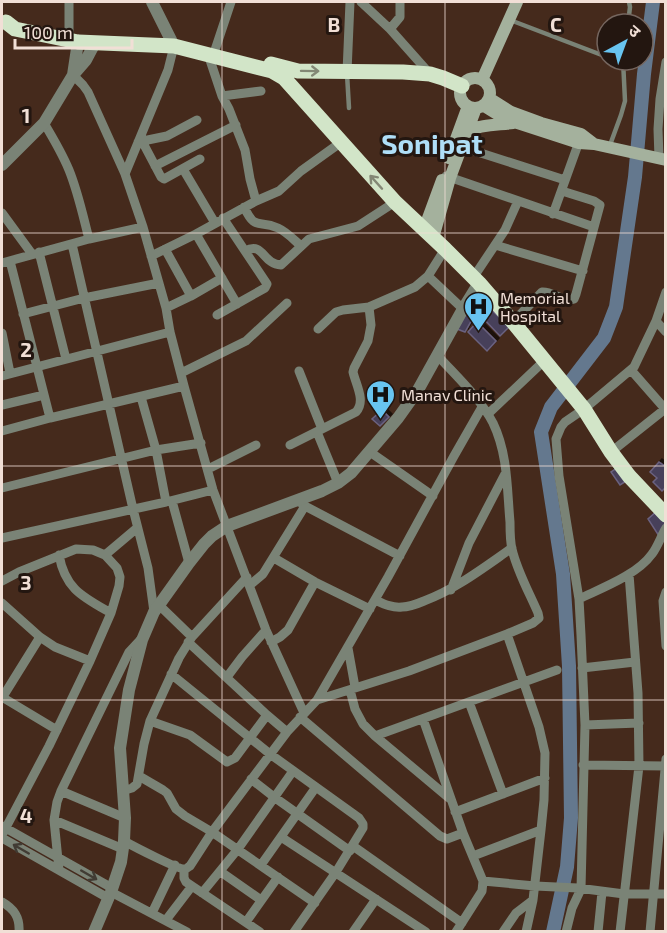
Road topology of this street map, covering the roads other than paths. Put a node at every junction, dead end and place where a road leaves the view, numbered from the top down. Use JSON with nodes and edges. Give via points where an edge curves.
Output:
{"nodes":[{"id":1,"x":69,"y":2,"type":"edge"},
{"id":2,"x":152,"y":2,"type":"edge"},
{"id":3,"x":231,"y":2,"type":"edge"},
{"id":4,"x":350,"y":2,"type":"edge"},
{"id":5,"x":361,"y":2,"type":"edge"},
{"id":6,"x":400,"y":2,"type":"edge"},
{"id":7,"x":517,"y":2,"type":"edge"},
{"id":8,"x":510,"y":20,"type":"junction"},
{"id":9,"x":4,"y":22,"type":"edge"},
{"id":10,"x":390,"y":29,"type":"junction"},
{"id":11,"x":83,"y":40,"type":"junction"},
{"id":12,"x":172,"y":42,"type":"junction"},
{"id":13,"x":211,"y":52,"type":"junction"},
{"id":14,"x":595,"y":52,"type":"edge"},
{"id":15,"x":666,"y":62,"type":"edge"},
{"id":16,"x":347,"y":72,"type":"junction"},
{"id":17,"x":624,"y":72,"type":"edge"},
{"id":18,"x":430,"y":74,"type":"junction"},
{"id":19,"x":72,"y":75,"type":"junction"},
{"id":20,"x":482,"y":80,"type":"junction"},
{"id":21,"x":462,"y":86,"type":"junction"},
{"id":22,"x":261,"y":91,"type":"dead end"},
{"id":23,"x":222,"y":96,"type":"junction"},
{"id":24,"x":479,"y":104,"type":"junction"},
{"id":25,"x":350,"y":108,"type":"dead end"},
{"id":26,"x":197,"y":120,"type":"dead end"},
{"id":27,"x":44,"y":123,"type":"junction"},
{"id":28,"x":518,"y":123,"type":"junction"},
{"id":29,"x":236,"y":125,"type":"junction"},
{"id":30,"x":468,"y":131,"type":"junction"},
{"id":31,"x":580,"y":139,"type":"junction"},
{"id":32,"x":140,"y":142,"type":"junction"},
{"id":33,"x":340,"y":142,"type":"junction"},
{"id":34,"x":462,"y":147,"type":"junction"},
{"id":35,"x":609,"y":147,"type":"junction"},
{"id":36,"x":200,"y":159,"type":"dead end"},
{"id":37,"x":659,"y":159,"type":"edge"},
{"id":38,"x":2,"y":165,"type":"edge"},
{"id":39,"x":155,"y":166,"type":"junction"},
{"id":40,"x":183,"y":169,"type":"junction"},
{"id":41,"x":125,"y":174,"type":"junction"},
{"id":42,"x":447,"y":177,"type":"junction"},
{"id":43,"x":565,"y":180,"type":"junction"},
{"id":44,"x":562,"y":191,"type":"junction"},
{"id":45,"x":256,"y":201,"type":"junction"},
{"id":46,"x":518,"y":201,"type":"junction"},
{"id":47,"x":395,"y":202,"type":"junction"},
{"id":48,"x":244,"y":207,"type":"junction"},
{"id":49,"x":2,"y":213,"type":"edge"},
{"id":50,"x":553,"y":214,"type":"junction"},
{"id":51,"x":219,"y":221,"type":"junction"},
{"id":52,"x":143,"y":227,"type":"junction"},
{"id":53,"x":594,"y":227,"type":"junction"},
{"id":54,"x":196,"y":234,"type":"junction"},
{"id":55,"x":428,"y":234,"type":"junction"},
{"id":56,"x":89,"y":239,"type":"junction"},
{"id":57,"x":72,"y":244,"type":"junction"},
{"id":58,"x":495,"y":245,"type":"junction"},
{"id":59,"x":300,"y":246,"type":"junction"},
{"id":60,"x":165,"y":249,"type":"junction"},
{"id":61,"x":446,"y":249,"type":"junction"},
{"id":62,"x":245,"y":251,"type":"junction"},
{"id":63,"x":35,"y":253,"type":"junction"},
{"id":64,"x":151,"y":256,"type":"junction"},
{"id":65,"x":6,"y":262,"type":"edge"},
{"id":66,"x":583,"y":272,"type":"junction"},
{"id":67,"x":428,"y":276,"type":"junction"},
{"id":68,"x":222,"y":278,"type":"junction"},
{"id":69,"x":476,"y":281,"type":"junction"},
{"id":70,"x":159,"y":283,"type":"junction"},
{"id":71,"x":666,"y":292,"type":"edge"},
{"id":72,"x":191,"y":296,"type":"junction"},
{"id":73,"x":84,"y":298,"type":"junction"},
{"id":74,"x":287,"y":303,"type":"dead end"},
{"id":75,"x":237,"y":304,"type":"junction"},
{"id":76,"x":53,"y":307,"type":"junction"},
{"id":77,"x":369,"y":307,"type":"junction"},
{"id":78,"x":166,"y":308,"type":"junction"},
{"id":79,"x":463,"y":309,"type":"junction"},
{"id":80,"x":23,"y":314,"type":"junction"},
{"id":81,"x":218,"y":315,"type":"dead end"},
{"id":82,"x":656,"y":321,"type":"junction"},
{"id":83,"x":513,"y":322,"type":"junction"},
{"id":84,"x":318,"y":329,"type":"dead end"},
{"id":85,"x":170,"y":332,"type":"junction"},
{"id":86,"x":666,"y":332,"type":"edge"},
{"id":87,"x":2,"y":333,"type":"edge"},
{"id":88,"x":98,"y":351,"type":"junction"},
{"id":89,"x":438,"y":356,"type":"junction"},
{"id":90,"x":66,"y":359,"type":"junction"},
{"id":91,"x":544,"y":361,"type":"junction"},
{"id":92,"x":37,"y":366,"type":"junction"},
{"id":93,"x":631,"y":370,"type":"junction"},
{"id":94,"x":299,"y":371,"type":"dead end"},
{"id":95,"x":181,"y":373,"type":"junction"},
{"id":96,"x":6,"y":375,"type":"edge"},
{"id":97,"x":184,"y":386,"type":"junction"},
{"id":98,"x":44,"y":396,"type":"junction"},
{"id":99,"x":141,"y":397,"type":"junction"},
{"id":100,"x":108,"y":404,"type":"junction"},
{"id":101,"x":2,"y":405,"type":"edge"},
{"id":102,"x":581,"y":405,"type":"junction"},
{"id":103,"x":485,"y":410,"type":"junction"},
{"id":104,"x":665,"y":410,"type":"edge"},
{"id":105,"x":50,"y":418,"type":"junction"},
{"id":106,"x":319,"y":430,"type":"junction"},
{"id":107,"x":2,"y":431,"type":"edge"},
{"id":108,"x":201,"y":443,"type":"junction"},
{"id":109,"x":256,"y":445,"type":"dead end"},
{"id":110,"x":290,"y":445,"type":"dead end"},
{"id":111,"x":156,"y":450,"type":"junction"},
{"id":112,"x":370,"y":452,"type":"junction"},
{"id":113,"x":611,"y":452,"type":"junction"},
{"id":114,"x":121,"y":458,"type":"junction"},
{"id":115,"x":208,"y":469,"type":"junction"},
{"id":116,"x":506,"y":471,"type":"junction"},
{"id":117,"x":338,"y":483,"type":"junction"},
{"id":118,"x":2,"y":488,"type":"edge"},
{"id":119,"x":213,"y":490,"type":"junction"},
{"id":120,"x":433,"y":496,"type":"junction"},
{"id":121,"x":169,"y":501,"type":"junction"},
{"id":122,"x":301,"y":503,"type":"junction"},
{"id":123,"x":133,"y":509,"type":"junction"},
{"id":124,"x":666,"y":515,"type":"edge"},
{"id":125,"x":227,"y":526,"type":"junction"},
{"id":126,"x":138,"y":528,"type":"junction"},
{"id":127,"x":666,"y":528,"type":"edge"},
{"id":128,"x":2,"y":538,"type":"edge"},
{"id":129,"x":512,"y":549,"type":"junction"},
{"id":130,"x":59,"y":555,"type":"junction"},
{"id":131,"x":105,"y":555,"type":"junction"},
{"id":132,"x":400,"y":556,"type":"junction"},
{"id":133,"x":274,"y":558,"type":"junction"},
{"id":134,"x":189,"y":563,"type":"junction"},
{"id":135,"x":629,"y":574,"type":"junction"},
{"id":136,"x":2,"y":581,"type":"edge"},
{"id":137,"x":248,"y":581,"type":"junction"},
{"id":138,"x":315,"y":582,"type":"junction"},
{"id":139,"x":451,"y":590,"type":"junction"},
{"id":140,"x":579,"y":599,"type":"junction"},
{"id":141,"x":665,"y":599,"type":"edge"},
{"id":142,"x":375,"y":600,"type":"junction"},
{"id":143,"x":2,"y":603,"type":"edge"},
{"id":144,"x":157,"y":608,"type":"junction"},
{"id":145,"x":370,"y":609,"type":"junction"},
{"id":146,"x":111,"y":613,"type":"junction"},
{"id":147,"x":266,"y":630,"type":"junction"},
{"id":148,"x":507,"y":634,"type":"junction"},
{"id":149,"x":40,"y":637,"type":"junction"},
{"id":150,"x":143,"y":637,"type":"junction"},
{"id":151,"x":190,"y":639,"type":"junction"},
{"id":152,"x":271,"y":642,"type":"junction"},
{"id":153,"x":666,"y":646,"type":"edge"},
{"id":154,"x":348,"y":648,"type":"junction"},
{"id":155,"x":90,"y":661,"type":"junction"},
{"id":156,"x":635,"y":662,"type":"junction"},
{"id":157,"x":582,"y":668,"type":"junction"},
{"id":158,"x":557,"y":670,"type":"dead end"},
{"id":159,"x":171,"y":674,"type":"junction"},
{"id":160,"x":227,"y":677,"type":"junction"},
{"id":161,"x":523,"y":682,"type":"junction"},
{"id":162,"x":352,"y":688,"type":"junction"},
{"id":163,"x":2,"y":697,"type":"edge"},
{"id":164,"x":317,"y":700,"type":"junction"},
{"id":165,"x":469,"y":702,"type":"junction"},
{"id":166,"x":267,"y":715,"type":"junction"},
{"id":167,"x":302,"y":715,"type":"junction"},
{"id":168,"x":423,"y":719,"type":"junction"},
{"id":169,"x":150,"y":721,"type":"junction"},
{"id":170,"x":639,"y":723,"type":"junction"},
{"id":171,"x":585,"y":725,"type":"junction"},
{"id":172,"x":57,"y":730,"type":"junction"},
{"id":173,"x":287,"y":732,"type":"junction"},
{"id":174,"x":375,"y":736,"type":"junction"},
{"id":175,"x":250,"y":738,"type":"junction"},
{"id":176,"x":270,"y":754,"type":"junction"},
{"id":177,"x":666,"y":759,"type":"edge"},
{"id":178,"x":584,"y":765,"type":"junction"},
{"id":179,"x":639,"y":766,"type":"junction"},
{"id":180,"x":665,"y":766,"type":"edge"},
{"id":181,"x":293,"y":771,"type":"junction"},
{"id":182,"x":139,"y":776,"type":"junction"},
{"id":183,"x":545,"y":778,"type":"junction"},
{"id":184,"x":251,"y":779,"type":"junction"},
{"id":185,"x":316,"y":787,"type":"junction"},
{"id":186,"x":61,"y":791,"type":"junction"},
{"id":187,"x":122,"y":791,"type":"junction"},
{"id":188,"x":502,"y":794,"type":"junction"},
{"id":189,"x":274,"y":797,"type":"junction"},
{"id":190,"x":450,"y":798,"type":"junction"},
{"id":191,"x":455,"y":812,"type":"junction"},
{"id":192,"x":297,"y":813,"type":"junction"},
{"id":193,"x":125,"y":818,"type":"junction"},
{"id":194,"x":54,"y":820,"type":"junction"},
{"id":195,"x":541,"y":830,"type":"junction"},
{"id":196,"x":3,"y":832,"type":"edge"},
{"id":197,"x":212,"y":832,"type":"junction"},
{"id":198,"x":462,"y":833,"type":"junction"},
{"id":199,"x":281,"y":837,"type":"junction"},
{"id":200,"x":124,"y":845,"type":"junction"},
{"id":201,"x":351,"y":848,"type":"junction"},
{"id":202,"x":238,"y":849,"type":"junction"},
{"id":203,"x":473,"y":856,"type":"junction"},
{"id":204,"x":57,"y":857,"type":"junction"},
{"id":205,"x":261,"y":865,"type":"junction"},
{"id":206,"x":179,"y":867,"type":"junction"},
{"id":207,"x":58,"y":870,"type":"junction"},
{"id":208,"x":220,"y":872,"type":"junction"},
{"id":209,"x":336,"y":872,"type":"junction"},
{"id":210,"x":278,"y":877,"type":"junction"},
{"id":211,"x":483,"y":881,"type":"junction"},
{"id":212,"x":192,"y":886,"type":"junction"},
{"id":213,"x":535,"y":886,"type":"junction"},
{"id":214,"x":579,"y":888,"type":"junction"},
{"id":215,"x":602,"y":892,"type":"junction"},
{"id":216,"x":111,"y":893,"type":"junction"},
{"id":217,"x":202,"y":893,"type":"junction"},
{"id":218,"x":624,"y":894,"type":"junction"},
{"id":219,"x":666,"y":894,"type":"edge"},
{"id":220,"x":654,"y":895,"type":"junction"},
{"id":221,"x":376,"y":899,"type":"junction"},
{"id":222,"x":261,"y":900,"type":"junction"},
{"id":223,"x":533,"y":900,"type":"junction"},
{"id":224,"x":2,"y":902,"type":"edge"},
{"id":225,"x":315,"y":903,"type":"junction"},
{"id":226,"x":152,"y":913,"type":"junction"},
{"id":227,"x":166,"y":920,"type":"junction"},
{"id":228,"x":246,"y":922,"type":"junction"},
{"id":229,"x":412,"y":922,"type":"junction"},
{"id":230,"x":462,"y":923,"type":"junction"},
{"id":231,"x":19,"y":932,"type":"edge"},
{"id":232,"x":94,"y":932,"type":"edge"},
{"id":233,"x":187,"y":932,"type":"edge"},
{"id":234,"x":260,"y":932,"type":"edge"},
{"id":235,"x":294,"y":932,"type":"edge"},
{"id":236,"x":353,"y":932,"type":"edge"},
{"id":237,"x":405,"y":932,"type":"edge"},
{"id":238,"x":426,"y":932,"type":"edge"},
{"id":239,"x":456,"y":932,"type":"edge"},
{"id":240,"x":503,"y":932,"type":"edge"},
{"id":241,"x":526,"y":932,"type":"edge"},
{"id":242,"x":566,"y":932,"type":"edge"},
{"id":243,"x":597,"y":932,"type":"edge"},
{"id":244,"x":620,"y":932,"type":"edge"},
{"id":245,"x":651,"y":932,"type":"edge"}],
"edges":[{"from":1,"to":11,"type":"street"},
{"from":2,"to":12,"type":"street"},
{"from":3,"to":13,"type":"street"},
{"from":4,"to":16,"type":"street"},
{"from":5,"to":10,"type":"street"},
{"from":6,"to":10,"type":"street","via":[[400,17]]},
{"from":7,"to":8,"type":"main road"},
{"from":8,"to":14,"type":"lane"},
{"from":8,"to":20,"type":"main road"},
{"from":9,"to":11,"type":"highway","via":[[15,28]]},
{"from":10,"to":18,"type":"street"},
{"from":11,"to":12,"type":"highway"},
{"from":11,"to":19,"type":"street","via":[[86,60]]},
{"from":12,"to":13,"type":"highway"},
{"from":12,"to":32,"type":"street","via":[[168,70]]},
{"from":13,"to":16,"type":"highway","one_way":true,"via":[[298,71]]},
{"from":13,"to":23,"type":"street"},
{"from":13,"to":33,"type":"highway","via":[[284,78]]},
{"from":15,"to":37,"type":"street","via":[[660,99]]},
{"from":16,"to":18,"type":"highway"},
{"from":16,"to":25,"type":"lane"},
{"from":17,"to":35,"type":"lane","via":[[625,101]]},
{"from":18,"to":21,"type":"highway"},
{"from":19,"to":27,"type":"street"},
{"from":19,"to":41,"type":"street","via":[[88,92]]},
{"from":20,"to":21,"type":"main road","via":[[471,79]]},
{"from":20,"to":24,"type":"main road","via":[[489,89]]},
{"from":21,"to":24,"type":"main road","via":[[464,102]]},
{"from":22,"to":23,"type":"street"},
{"from":23,"to":29,"type":"street"},
{"from":24,"to":28,"type":"main road"},
{"from":24,"to":30,"type":"main road"},
{"from":24,"to":31,"type":"main road"},
{"from":24,"to":42,"type":"main road","via":[[462,122]]},
{"from":26,"to":32,"type":"street","via":[[173,134]]},
{"from":27,"to":38,"type":"street"},
{"from":27,"to":56,"type":"street","via":[[69,170]]},
{"from":28,"to":30,"type":"main road"},
{"from":28,"to":31,"type":"main road"},
{"from":29,"to":39,"type":"street"},
{"from":29,"to":45,"type":"street"},
{"from":30,"to":34,"type":"main road"},
{"from":31,"to":35,"type":"main road"},
{"from":31,"to":43,"type":"street"},
{"from":32,"to":39,"type":"street"},
{"from":32,"to":41,"type":"street"},
{"from":33,"to":45,"type":"street","via":[[279,191]]},
{"from":47,"to":33,"type":"highway","one_way":true},
{"from":34,"to":42,"type":"main road"},
{"from":34,"to":43,"type":"street"},
{"from":35,"to":37,"type":"main road"},
{"from":36,"to":40,"type":"street"},
{"from":39,"to":40,"type":"street","via":[[164,179]]},
{"from":40,"to":51,"type":"street"},
{"from":41,"to":52,"type":"street"},
{"from":42,"to":46,"type":"street"},
{"from":42,"to":55,"type":"main road"},
{"from":43,"to":44,"type":"street"},
{"from":44,"to":50,"type":"street"},
{"from":44,"to":53,"type":"street","via":[[600,205]]},
{"from":45,"to":48,"type":"street"},
{"from":46,"to":50,"type":"street"},
{"from":46,"to":58,"type":"street"},
{"from":47,"to":55,"type":"highway"},
{"from":47,"to":59,"type":"street","via":[[358,226],[312,237]]},
{"from":48,"to":51,"type":"street"},
{"from":48,"to":59,"type":"street","via":[[252,221],[281,229]]},
{"from":49,"to":63,"type":"street"},
{"from":50,"to":53,"type":"street"},
{"from":51,"to":54,"type":"street"},
{"from":51,"to":62,"type":"street"},
{"from":52,"to":56,"type":"street"},
{"from":52,"to":64,"type":"street"},
{"from":53,"to":66,"type":"street"},
{"from":54,"to":60,"type":"street"},
{"from":54,"to":68,"type":"street"},
{"from":55,"to":61,"type":"highway"},
{"from":56,"to":57,"type":"street"},
{"from":57,"to":63,"type":"street"},
{"from":57,"to":73,"type":"street"},
{"from":58,"to":66,"type":"street"},
{"from":58,"to":69,"type":"street"},
{"from":59,"to":62,"type":"street","via":[[277,265],[257,248]]},
{"from":60,"to":64,"type":"street"},
{"from":60,"to":72,"type":"street"},
{"from":61,"to":67,"type":"street"},
{"from":61,"to":69,"type":"highway"},
{"from":62,"to":75,"type":"street","via":[[267,284]]},
{"from":63,"to":65,"type":"street"},
{"from":63,"to":76,"type":"street"},
{"from":64,"to":70,"type":"street"},
{"from":65,"to":80,"type":"street"},
{"from":66,"to":83,"type":"street","via":[[574,299],[542,292]]},
{"from":67,"to":77,"type":"street","via":[[415,287]]},
{"from":67,"to":79,"type":"street"},
{"from":68,"to":72,"type":"street"},
{"from":68,"to":75,"type":"street"},
{"from":69,"to":79,"type":"street"},
{"from":69,"to":83,"type":"highway"},
{"from":70,"to":73,"type":"street"},
{"from":70,"to":78,"type":"street"},
{"from":71,"to":82,"type":"street"},
{"from":72,"to":78,"type":"street"},
{"from":73,"to":76,"type":"street"},
{"from":73,"to":88,"type":"street"},
{"from":74,"to":95,"type":"street","via":[[246,341]]},
{"from":75,"to":81,"type":"street"},
{"from":76,"to":80,"type":"street"},
{"from":76,"to":90,"type":"street"},
{"from":77,"to":84,"type":"street","via":[[339,311]]},
{"from":77,"to":106,"type":"street","via":[[370,336],[353,372],[361,406]]},
{"from":78,"to":85,"type":"street"},
{"from":79,"to":89,"type":"street"},
{"from":80,"to":92,"type":"street"},
{"from":82,"to":86,"type":"street"},
{"from":82,"to":93,"type":"street"},
{"from":83,"to":91,"type":"highway"},
{"from":85,"to":88,"type":"street"},
{"from":85,"to":95,"type":"street"},
{"from":87,"to":96,"type":"street"},
{"from":88,"to":90,"type":"street"},
{"from":88,"to":100,"type":"street"},
{"from":89,"to":103,"type":"street"},
{"from":89,"to":112,"type":"street","via":[[418,390]]},
{"from":90,"to":92,"type":"street"},
{"from":91,"to":102,"type":"highway"},
{"from":91,"to":103,"type":"street"},
{"from":92,"to":96,"type":"street"},
{"from":92,"to":98,"type":"street"},
{"from":93,"to":102,"type":"street"},
{"from":93,"to":104,"type":"street"},
{"from":94,"to":106,"type":"street"},
{"from":95,"to":97,"type":"street"},
{"from":97,"to":99,"type":"street"},
{"from":97,"to":108,"type":"street"},
{"from":98,"to":101,"type":"street"},
{"from":98,"to":105,"type":"street"},
{"from":99,"to":100,"type":"street"},
{"from":99,"to":111,"type":"street"},
{"from":100,"to":105,"type":"street"},
{"from":100,"to":114,"type":"street"},
{"from":102,"to":113,"type":"highway"},
{"from":102,"to":140,"type":"street","via":[[561,427],[556,439]]},
{"from":103,"to":116,"type":"street","via":[[494,425]]},
{"from":103,"to":120,"type":"street"},
{"from":104,"to":113,"type":"street"},
{"from":105,"to":107,"type":"street"},
{"from":106,"to":110,"type":"street"},
{"from":106,"to":117,"type":"street"},
{"from":108,"to":111,"type":"street"},
{"from":108,"to":115,"type":"street"},
{"from":109,"to":115,"type":"street"},
{"from":111,"to":114,"type":"street"},
{"from":111,"to":121,"type":"street"},
{"from":112,"to":117,"type":"street"},
{"from":112,"to":120,"type":"street"},
{"from":113,"to":124,"type":"highway"},
{"from":114,"to":118,"type":"street"},
{"from":114,"to":123,"type":"street"},
{"from":115,"to":119,"type":"street"},
{"from":116,"to":129,"type":"street"},
{"from":116,"to":139,"type":"street","via":[[469,543]]},
{"from":117,"to":122,"type":"street"},
{"from":119,"to":121,"type":"street"},
{"from":119,"to":125,"type":"street"},
{"from":120,"to":132,"type":"street"},
{"from":121,"to":123,"type":"street"},
{"from":121,"to":134,"type":"street"},
{"from":122,"to":125,"type":"street"},
{"from":122,"to":132,"type":"street"},
{"from":122,"to":133,"type":"street"},
{"from":123,"to":126,"type":"street"},
{"from":123,"to":128,"type":"street"},
{"from":125,"to":134,"type":"street","via":[[204,544]]},
{"from":125,"to":137,"type":"street"},
{"from":126,"to":131,"type":"street"},
{"from":126,"to":144,"type":"street"},
{"from":127,"to":135,"type":"street","via":[[653,553]]},
{"from":129,"to":139,"type":"street"},
{"from":129,"to":148,"type":"street","via":[[539,616],[533,623]]},
{"from":130,"to":131,"type":"street","via":[[76,549]]},
{"from":130,"to":136,"type":"street"},
{"from":130,"to":146,"type":"street","via":[[61,567],[74,589]]},
{"from":131,"to":146,"type":"street","via":[[120,577]]},
{"from":132,"to":142,"type":"street"},
{"from":133,"to":137,"type":"street","via":[[261,577]]},
{"from":133,"to":138,"type":"street"},
{"from":134,"to":144,"type":"street"},
{"from":135,"to":140,"type":"street"},
{"from":135,"to":156,"type":"street"},
{"from":137,"to":147,"type":"street"},
{"from":137,"to":151,"type":"street"},
{"from":138,"to":145,"type":"street"},
{"from":138,"to":152,"type":"street","via":[[288,630]]},
{"from":139,"to":142,"type":"street","via":[[412,606],[390,606]]},
{"from":140,"to":157,"type":"street"},
{"from":141,"to":153,"type":"street"},
{"from":142,"to":145,"type":"street"},
{"from":143,"to":149,"type":"street"},
{"from":144,"to":150,"type":"street"},
{"from":144,"to":151,"type":"street"},
{"from":145,"to":154,"type":"street"},
{"from":146,"to":155,"type":"street"},
{"from":147,"to":152,"type":"street"},
{"from":147,"to":160,"type":"street"},
{"from":148,"to":161,"type":"street"},
{"from":148,"to":162,"type":"street"},
{"from":149,"to":155,"type":"street"},
{"from":149,"to":163,"type":"street"},
{"from":150,"to":186,"type":"street","via":[[129,652]]},
{"from":150,"to":187,"type":"street","via":[[120,748]]},
{"from":151,"to":159,"type":"street"},
{"from":151,"to":160,"type":"street"},
{"from":152,"to":167,"type":"street"},
{"from":154,"to":162,"type":"street"},
{"from":154,"to":164,"type":"street"},
{"from":155,"to":172,"type":"street"},
{"from":156,"to":157,"type":"street"},
{"from":156,"to":170,"type":"street"},
{"from":157,"to":171,"type":"street"},
{"from":158,"to":161,"type":"street"},
{"from":159,"to":169,"type":"street"},
{"from":159,"to":175,"type":"street"},
{"from":160,"to":166,"type":"street"},
{"from":161,"to":165,"type":"street"},
{"from":161,"to":183,"type":"street","via":[[543,739]]},
{"from":162,"to":164,"type":"street"},
{"from":162,"to":174,"type":"street","via":[[359,718]]},
{"from":163,"to":172,"type":"street"},
{"from":164,"to":167,"type":"street"},
{"from":165,"to":168,"type":"street"},
{"from":165,"to":188,"type":"street"},
{"from":166,"to":173,"type":"street"},
{"from":166,"to":175,"type":"street"},
{"from":167,"to":173,"type":"street"},
{"from":167,"to":198,"type":"street","via":[[440,836],[447,839]]},
{"from":168,"to":174,"type":"street"},
{"from":168,"to":190,"type":"street"},
{"from":169,"to":175,"type":"street","via":[[190,735],[227,762],[235,758]]},
{"from":169,"to":182,"type":"street"},
{"from":170,"to":171,"type":"street"},
{"from":170,"to":179,"type":"street"},
{"from":171,"to":178,"type":"street"},
{"from":172,"to":196,"type":"street"},
{"from":173,"to":176,"type":"street"},
{"from":174,"to":190,"type":"street"},
{"from":175,"to":176,"type":"street"},
{"from":176,"to":181,"type":"street"},
{"from":176,"to":184,"type":"street"},
{"from":177,"to":180,"type":"street"},
{"from":178,"to":179,"type":"street"},
{"from":178,"to":214,"type":"street"},
{"from":179,"to":180,"type":"street"},
{"from":179,"to":218,"type":"street"},
{"from":180,"to":220,"type":"street"},
{"from":181,"to":185,"type":"street"},
{"from":181,"to":189,"type":"street"},
{"from":182,"to":187,"type":"street","via":[[135,786]]},
{"from":182,"to":197,"type":"street","via":[[163,790],[185,816]]},
{"from":183,"to":188,"type":"street"},
{"from":183,"to":195,"type":"street"},
{"from":184,"to":189,"type":"street"},
{"from":184,"to":197,"type":"street"},
{"from":185,"to":192,"type":"street"},
{"from":185,"to":201,"type":"street","via":[[361,821],[363,828]]},
{"from":186,"to":193,"type":"street"},
{"from":186,"to":194,"type":"street"},
{"from":187,"to":193,"type":"street"},
{"from":188,"to":191,"type":"street"},
{"from":189,"to":192,"type":"street"},
{"from":189,"to":202,"type":"street"},
{"from":190,"to":191,"type":"street"},
{"from":191,"to":198,"type":"street"},
{"from":192,"to":199,"type":"street"},
{"from":192,"to":201,"type":"street"},
{"from":193,"to":200,"type":"street"},
{"from":194,"to":200,"type":"street"},
{"from":194,"to":204,"type":"street"},
{"from":195,"to":203,"type":"street"},
{"from":195,"to":213,"type":"street"},
{"from":196,"to":204,"type":"street"},
{"from":207,"to":196,"type":"street","one_way":true},
{"from":197,"to":202,"type":"street"},
{"from":197,"to":206,"type":"street","via":[[190,866]]},
{"from":198,"to":203,"type":"street"},
{"from":199,"to":205,"type":"street"},
{"from":199,"to":209,"type":"street"},
{"from":200,"to":206,"type":"street"},
{"from":200,"to":216,"type":"street"},
{"from":201,"to":209,"type":"street"},
{"from":201,"to":230,"type":"street"},
{"from":202,"to":205,"type":"street"},
{"from":202,"to":208,"type":"street"},
{"from":203,"to":211,"type":"street"},
{"from":204,"to":207,"type":"street"},
{"from":204,"to":216,"type":"street","one_way":true},
{"from":205,"to":210,"type":"street"},
{"from":206,"to":212,"type":"street"},
{"from":206,"to":226,"type":"street"},
{"from":207,"to":216,"type":"street"},
{"from":208,"to":217,"type":"street"},
{"from":208,"to":222,"type":"street"},
{"from":209,"to":221,"type":"street"},
{"from":209,"to":225,"type":"street"},
{"from":210,"to":222,"type":"street"},
{"from":210,"to":225,"type":"street"},
{"from":211,"to":213,"type":"street"},
{"from":211,"to":230,"type":"street","via":[[482,891]]},
{"from":212,"to":217,"type":"street"},
{"from":212,"to":227,"type":"street"},
{"from":213,"to":214,"type":"street"},
{"from":213,"to":223,"type":"street"},
{"from":214,"to":215,"type":"street"},
{"from":214,"to":242,"type":"street"},
{"from":215,"to":218,"type":"street"},
{"from":215,"to":243,"type":"street"},
{"from":216,"to":226,"type":"street"},
{"from":216,"to":232,"type":"street"},
{"from":217,"to":228,"type":"street"},
{"from":218,"to":220,"type":"street"},
{"from":218,"to":244,"type":"street"},
{"from":219,"to":220,"type":"street"},
{"from":220,"to":245,"type":"street"},
{"from":221,"to":229,"type":"street"},
{"from":221,"to":236,"type":"street"},
{"from":222,"to":228,"type":"street"},
{"from":223,"to":240,"type":"street","via":[[516,913]]},
{"from":223,"to":241,"type":"street"},
{"from":224,"to":231,"type":"street","via":[[18,917]]},
{"from":225,"to":235,"type":"street"},
{"from":226,"to":227,"type":"street"},
{"from":227,"to":233,"type":"street"},
{"from":228,"to":234,"type":"street"},
{"from":229,"to":237,"type":"street"},
{"from":229,"to":238,"type":"street"},
{"from":230,"to":239,"type":"street"}]}
